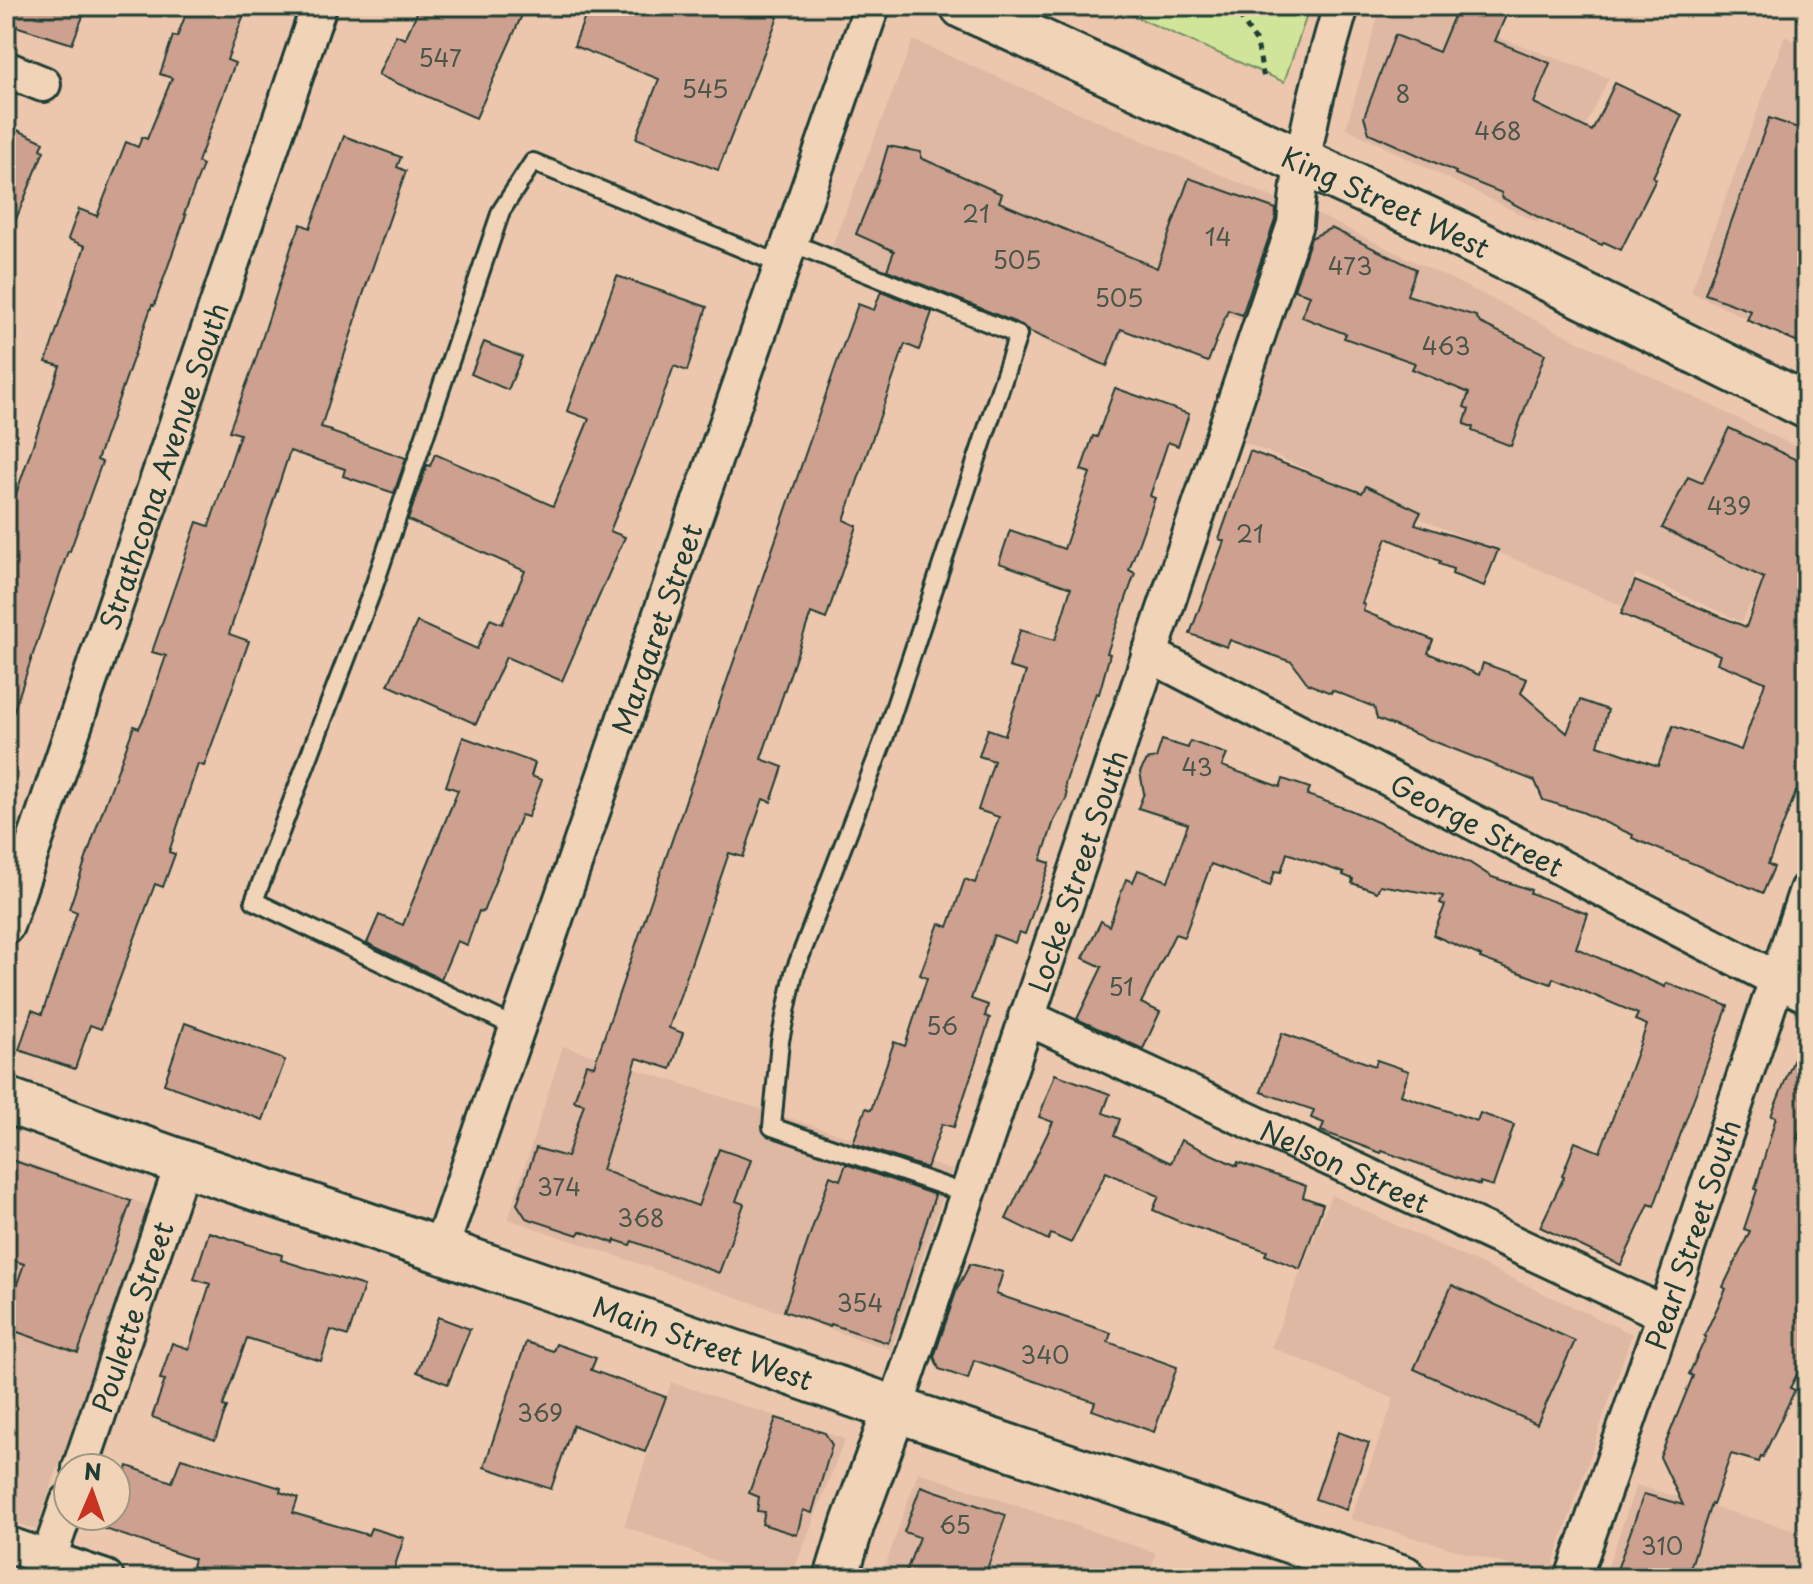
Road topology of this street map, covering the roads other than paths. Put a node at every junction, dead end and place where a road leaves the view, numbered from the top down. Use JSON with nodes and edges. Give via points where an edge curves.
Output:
{"nodes":[{"id":1,"x":319,"y":6,"type":"edge"},
{"id":2,"x":872,"y":6,"type":"edge"},
{"id":3,"x":963,"y":6,"type":"edge"},
{"id":4,"x":1341,"y":6,"type":"edge"},
{"id":5,"x":6,"y":69,"type":"edge"},
{"id":6,"x":43,"y":84,"type":"dead end"},
{"id":7,"x":1302,"y":161,"type":"junction"},
{"id":8,"x":786,"y":253,"type":"junction"},
{"id":9,"x":1807,"y":406,"type":"edge"},
{"id":10,"x":1149,"y":654,"type":"junction"},
{"id":11,"x":1807,"y":890,"type":"edge"},
{"id":12,"x":6,"y":926,"type":"edge"},
{"id":13,"x":1776,"y":980,"type":"junction"},
{"id":14,"x":1807,"y":995,"type":"edge"},
{"id":15,"x":1026,"y":1017,"type":"junction"},
{"id":16,"x":517,"y":1028,"type":"junction"},
{"id":17,"x":6,"y":1100,"type":"edge"},
{"id":18,"x":183,"y":1163,"type":"junction"},
{"id":19,"x":967,"y":1194,"type":"junction"},
{"id":20,"x":440,"y":1250,"type":"junction"},
{"id":21,"x":1665,"y":1314,"type":"junction"},
{"id":22,"x":895,"y":1409,"type":"junction"},
{"id":23,"x":85,"y":1452,"type":"edge"},
{"id":24,"x":58,"y":1532,"type":"edge"},
{"id":25,"x":6,"y":1544,"type":"edge"},
{"id":26,"x":45,"y":1568,"type":"edge"},
{"id":27,"x":106,"y":1578,"type":"edge"},
{"id":28,"x":836,"y":1578,"type":"edge"},
{"id":29,"x":1403,"y":1578,"type":"edge"},
{"id":30,"x":1573,"y":1578,"type":"edge"}],
"edges":[{"from":1,"to":12,"type":"street","name":"Strathcona Avenue South"},
{"from":2,"to":8,"type":"street","name":"Margaret Street"},
{"from":3,"to":7,"type":"main road","name":"King Street West"},
{"from":4,"to":7,"type":"street","name":"Locke Street South"},
{"from":5,"to":6,"type":"street"},
{"from":7,"to":9,"type":"main road","name":"King Street West"},
{"from":7,"to":10,"type":"street","name":"Locke Street South","via":[[1295,224]]},
{"from":8,"to":16,"type":"street","name":"Margaret Street"},
{"from":8,"to":16,"type":"lane","via":[[533,162],[501,211],[374,586],[254,901]]},
{"from":8,"to":19,"type":"lane","via":[[1018,335],[884,739],[794,973],[780,1041],[772,1127]]},
{"from":10,"to":13,"type":"street","name":"George Street"},
{"from":10,"to":15,"type":"street","name":"Locke Street South"},
{"from":11,"to":13,"type":"street","name":"Pearl Street South"},
{"from":13,"to":14,"type":"street","name":"George Street"},
{"from":13,"to":21,"type":"street","name":"Pearl Street South"},
{"from":15,"to":19,"type":"street","name":"Locke Street South"},
{"from":15,"to":21,"type":"street","name":"Nelson Street"},
{"from":16,"to":20,"type":"street","name":"Margaret Street"},
{"from":17,"to":18,"type":"main road","name":"Main Street West"},
{"from":18,"to":20,"type":"main road","name":"Main Street West"},
{"from":18,"to":23,"type":"street","name":"Poulette Street"},
{"from":19,"to":22,"type":"street","name":"Locke Street South"},
{"from":20,"to":22,"type":"main road","name":"Main Street West"},
{"from":21,"to":30,"type":"street","name":"Pearl Street South"},
{"from":22,"to":28,"type":"street","name":"Locke Street South"},
{"from":22,"to":29,"type":"main road","name":"Main Street West"},
{"from":24,"to":26,"type":"street"},
{"from":25,"to":26,"type":"street"},
{"from":26,"to":27,"type":"street"}]}
